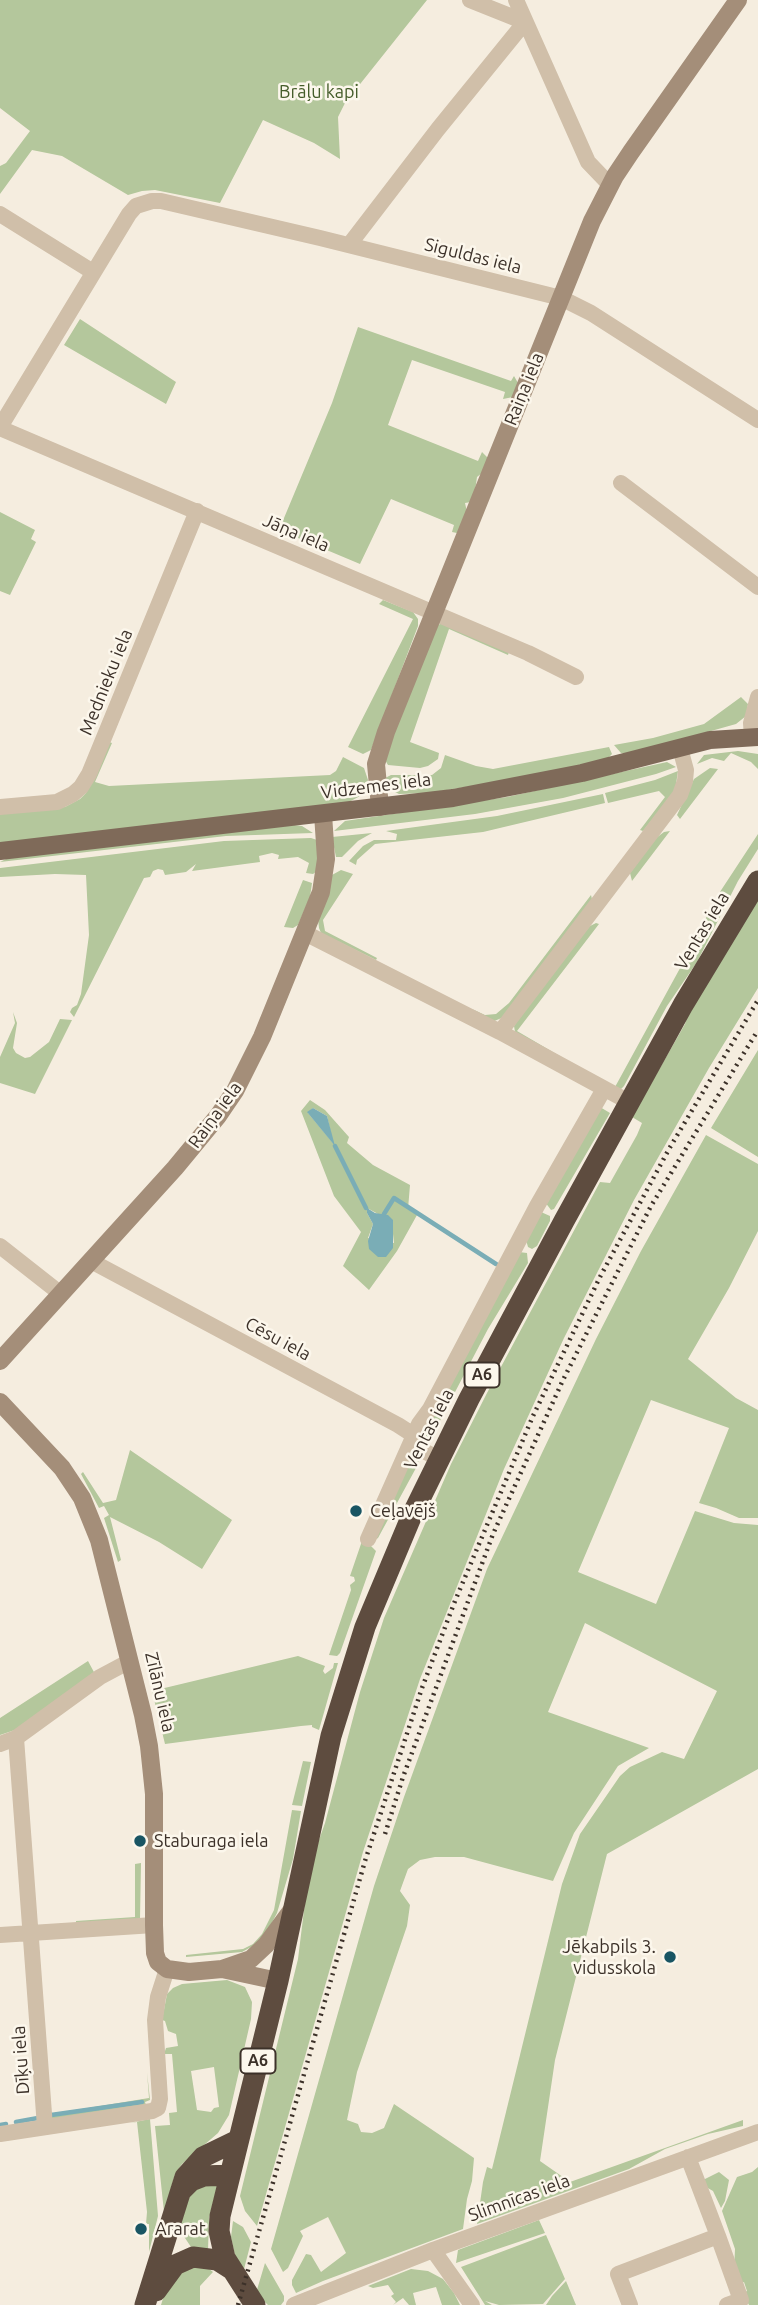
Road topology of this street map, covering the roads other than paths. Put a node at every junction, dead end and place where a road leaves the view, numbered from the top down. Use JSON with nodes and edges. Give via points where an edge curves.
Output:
{"nodes":[{"id":1,"x":470,"y":0,"type":"edge"},
{"id":2,"x":516,"y":0,"type":"edge"},
{"id":3,"x":738,"y":0,"type":"edge"},
{"id":4,"x":525,"y":22,"type":"junction"},
{"id":5,"x":610,"y":185,"type":"junction"},
{"id":6,"x":0,"y":214,"type":"edge"},
{"id":7,"x":349,"y":245,"type":"junction"},
{"id":8,"x":93,"y":272,"type":"junction"},
{"id":9,"x":561,"y":298,"type":"junction"},
{"id":10,"x":758,"y":420,"type":"edge"},
{"id":11,"x":0,"y":427,"type":"edge"},
{"id":12,"x":621,"y":483,"type":"dead end"},
{"id":13,"x":197,"y":511,"type":"junction"},
{"id":14,"x":758,"y":587,"type":"edge"},
{"id":15,"x":433,"y":612,"type":"junction"},
{"id":16,"x":576,"y":677,"type":"dead end"},
{"id":17,"x":758,"y":698,"type":"edge"},
{"id":18,"x":756,"y":737,"type":"edge"},
{"id":19,"x":680,"y":748,"type":"junction"},
{"id":20,"x":0,"y":807,"type":"edge"},
{"id":21,"x":380,"y":807,"type":"junction"},
{"id":22,"x":323,"y":814,"type":"junction"},
{"id":23,"x":0,"y":851,"type":"edge"},
{"id":24,"x":758,"y":881,"type":"edge"},
{"id":25,"x":305,"y":933,"type":"junction"},
{"id":26,"x":500,"y":1032,"type":"junction"},
{"id":27,"x":604,"y":1089,"type":"junction"},
{"id":28,"x":629,"y":1102,"type":"junction"},
{"id":29,"x":0,"y":1246,"type":"edge"},
{"id":30,"x":91,"y":1261,"type":"junction"},
{"id":31,"x":61,"y":1294,"type":"junction"},
{"id":32,"x":0,"y":1361,"type":"edge"},
{"id":33,"x":0,"y":1402,"type":"edge"},
{"id":34,"x":415,"y":1436,"type":"junction"},
{"id":35,"x":439,"y":1459,"type":"junction"},
{"id":36,"x":368,"y":1539,"type":"dead end"},
{"id":37,"x":130,"y":1661,"type":"junction"},
{"id":38,"x":16,"y":1738,"type":"junction"},
{"id":39,"x":0,"y":1744,"type":"edge"},
{"id":40,"x":295,"y":1906,"type":"junction"},
{"id":41,"x":154,"y":1925,"type":"junction"},
{"id":42,"x":32,"y":1932,"type":"junction"},
{"id":43,"x":0,"y":1935,"type":"edge"},
{"id":44,"x":246,"y":1961,"type":"junction"},
{"id":45,"x":167,"y":1969,"type":"junction"},
{"id":46,"x":222,"y":1969,"type":"junction"},
{"id":47,"x":280,"y":1973,"type":"junction"},
{"id":48,"x":46,"y":2127,"type":"junction"},
{"id":49,"x":758,"y":2132,"type":"edge"},
{"id":50,"x":0,"y":2134,"type":"edge"},
{"id":51,"x":238,"y":2140,"type":"junction"},
{"id":52,"x":688,"y":2157,"type":"junction"},
{"id":53,"x":230,"y":2175,"type":"junction"},
{"id":54,"x":176,"y":2201,"type":"junction"},
{"id":55,"x":718,"y":2236,"type":"junction"},
{"id":56,"x":433,"y":2250,"type":"junction"},
{"id":57,"x":231,"y":2269,"type":"junction"},
{"id":58,"x":146,"y":2305,"type":"edge"},
{"id":59,"x":255,"y":2305,"type":"edge"},
{"id":60,"x":294,"y":2305,"type":"edge"},
{"id":61,"x":472,"y":2305,"type":"edge"},
{"id":62,"x":630,"y":2305,"type":"edge"},
{"id":63,"x":727,"y":2305,"type":"edge"}],
"edges":[{"from":1,"to":4,"type":"street"},
{"from":2,"to":4,"type":"street"},
{"from":3,"to":5,"type":"street","name":"Raiņa iela"},
{"from":4,"to":5,"type":"street","via":[[588,162]]},
{"from":4,"to":7,"type":"street"},
{"from":5,"to":9,"type":"street","name":"Raiņa iela"},
{"from":6,"to":8,"type":"street"},
{"from":7,"to":8,"type":"street","name":"Siguldas iela","via":[[150,201],[136,206]]},
{"from":7,"to":9,"type":"street","name":"Siguldas iela"},
{"from":8,"to":11,"type":"street"},
{"from":9,"to":10,"type":"street","name":"Siguldas iela"},
{"from":9,"to":15,"type":"street","name":"Raiņa iela"},
{"from":11,"to":13,"type":"street","name":"Jāņa iela"},
{"from":12,"to":14,"type":"street"},
{"from":13,"to":15,"type":"street","name":"Jāņa iela"},
{"from":13,"to":20,"type":"street","name":"Mednieku iela","via":[[81,787],[57,802]]},
{"from":15,"to":16,"type":"street","name":"Jāņa iela"},
{"from":15,"to":21,"type":"street","name":"Raiņa iela","via":[[380,749],[376,779]]},
{"from":17,"to":18,"type":"street","via":[[751,723]]},
{"from":18,"to":19,"type":"main road","name":"Vidzemes iela","via":[[723,738]]},
{"from":19,"to":21,"type":"main road","name":"Vidzemes iela","via":[[539,782]]},
{"from":19,"to":26,"type":"street","via":[[686,770],[680,795]]},
{"from":21,"to":22,"type":"main road","name":"Vidzemes iela"},
{"from":22,"to":23,"type":"main road","name":"Vidzemes iela"},
{"from":22,"to":25,"type":"street","name":"Raiņa iela","via":[[324,877]]},
{"from":24,"to":28,"type":"highway","name":"Ventas iela","number":"A6"},
{"from":25,"to":26,"type":"street"},
{"from":25,"to":30,"type":"street","name":"Raiņa iela","via":[[233,1094]]},
{"from":26,"to":27,"type":"street"},
{"from":27,"to":28,"type":"street"},
{"from":27,"to":34,"type":"street","via":[[531,1215]]},
{"from":28,"to":35,"type":"highway","name":"Ventas iela","number":"A6"},
{"from":29,"to":31,"type":"street"},
{"from":30,"to":31,"type":"street","name":"Raiņa iela"},
{"from":30,"to":34,"type":"street","name":"Cēsu iela"},
{"from":31,"to":32,"type":"street","name":"Raiņa iela"},
{"from":33,"to":37,"type":"street","name":"Zīlānu iela","via":[[62,1468],[82,1498],[99,1540]]},
{"from":34,"to":35,"type":"street","name":"Cēsu iela","via":[[422,1450]]},
{"from":34,"to":36,"type":"street"},
{"from":35,"to":40,"type":"highway","name":"Ventas iela","number":"A6","via":[[395,1553],[346,1685]]},
{"from":37,"to":38,"type":"street","via":[[100,1677]]},
{"from":37,"to":41,"type":"street","name":"Zīlānu iela","via":[[153,1778]]},
{"from":38,"to":39,"type":"street"},
{"from":38,"to":42,"type":"street","name":"Dīķu iela"},
{"from":40,"to":44,"type":"street","number":"A6","via":[[261,1951]]},
{"from":40,"to":47,"type":"highway","name":"Ventas iela","number":"A6"},
{"from":41,"to":42,"type":"street"},
{"from":41,"to":45,"type":"street","name":"Zīlānu iela","via":[[156,1958]]},
{"from":42,"to":43,"type":"street"},
{"from":42,"to":48,"type":"street","name":"Dīķu iela"},
{"from":44,"to":46,"type":"street"},
{"from":44,"to":47,"type":"street"},
{"from":45,"to":46,"type":"street"},
{"from":45,"to":48,"type":"street","via":[[155,2020],[158,2108]]},
{"from":46,"to":47,"type":"street"},
{"from":47,"to":51,"type":"highway","number":"A6"},
{"from":48,"to":50,"type":"street"},
{"from":49,"to":52,"type":"street","name":"Slimnīcas iela"},
{"from":51,"to":53,"type":"highway","number":"A6"},
{"from":51,"to":54,"type":"highway","via":[[194,2165]]},
{"from":52,"to":55,"type":"street"},
{"from":52,"to":56,"type":"street","name":"Slimnīcas iela"},
{"from":53,"to":54,"type":"highway","via":[[197,2178]]},
{"from":53,"to":57,"type":"highway","number":"A6","via":[[219,2231]]},
{"from":54,"to":58,"type":"highway"},
{"from":55,"to":62,"type":"street","via":[[618,2274]]},
{"from":55,"to":63,"type":"street","via":[[741,2300]]},
{"from":56,"to":60,"type":"street","name":"Slimnīcas iela"},
{"from":56,"to":61,"type":"street"},
{"from":57,"to":58,"type":"highway","via":[[207,2258],[182,2260]]},
{"from":57,"to":59,"type":"highway"}]}
